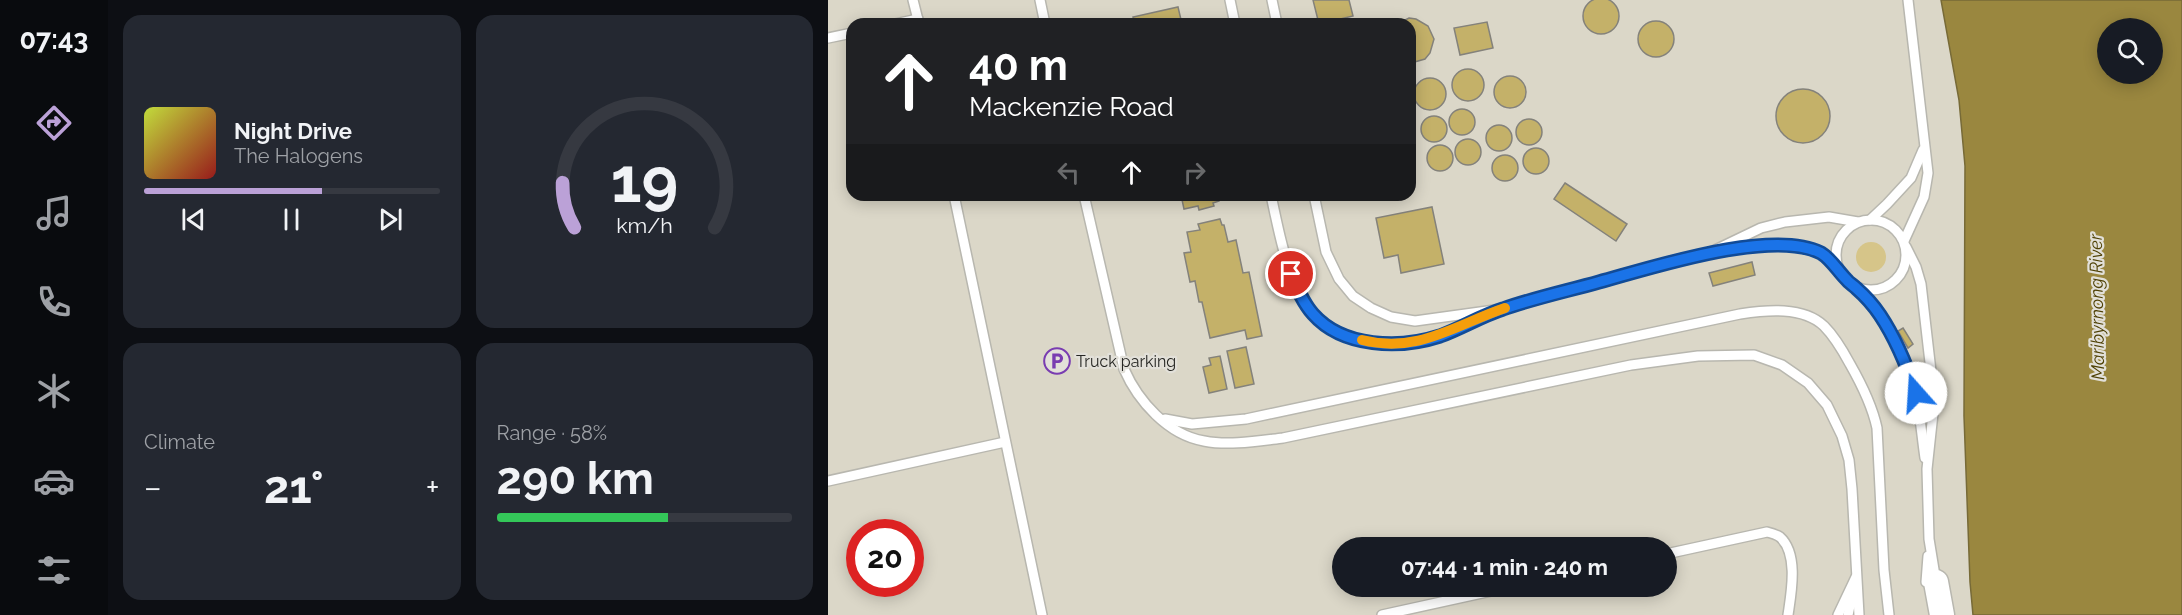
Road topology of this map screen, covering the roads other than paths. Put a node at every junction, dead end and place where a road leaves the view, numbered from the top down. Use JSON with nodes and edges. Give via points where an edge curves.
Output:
{"nodes":[{"id":1,"x":913,"y":0,"type":"edge"},
{"id":2,"x":1040,"y":0,"type":"edge"},
{"id":3,"x":1230,"y":0,"type":"edge"},
{"id":4,"x":1272,"y":0,"type":"edge"},
{"id":5,"x":1908,"y":0,"type":"edge"},
{"id":6,"x":917,"y":18,"type":"edge"},
{"id":7,"x":1044,"y":18,"type":"edge"},
{"id":8,"x":1234,"y":18,"type":"edge"},
{"id":9,"x":1276,"y":18,"type":"edge"},
{"id":10,"x":846,"y":34,"type":"edge"},
{"id":11,"x":828,"y":38,"type":"edge"},
{"id":12,"x":1924,"y":147,"type":"junction"},
{"id":13,"x":955,"y":201,"type":"edge"},
{"id":14,"x":1085,"y":201,"type":"edge"},
{"id":15,"x":1272,"y":201,"type":"edge"},
{"id":16,"x":1315,"y":201,"type":"edge"},
{"id":17,"x":1870,"y":220,"type":"junction"},
{"id":18,"x":1858,"y":222,"type":"junction"},
{"id":19,"x":1905,"y":244,"type":"junction"},
{"id":20,"x":1711,"y":252,"type":"junction"},
{"id":21,"x":1839,"y":271,"type":"junction"},
{"id":22,"x":1856,"y":287,"type":"junction"},
{"id":23,"x":1502,"y":309,"type":"junction"},
{"id":24,"x":1157,"y":416,"type":"junction"},
{"id":25,"x":1005,"y":442,"type":"junction"},
{"id":26,"x":1927,"y":469,"type":"junction"},
{"id":27,"x":828,"y":481,"type":"edge"},
{"id":28,"x":1677,"y":552,"type":"edge"},
{"id":29,"x":1857,"y":575,"type":"junction"},
{"id":30,"x":1931,"y":582,"type":"junction"},
{"id":31,"x":1464,"y":597,"type":"edge"},
{"id":32,"x":1042,"y":615,"type":"edge"},
{"id":33,"x":1383,"y":615,"type":"edge"},
{"id":34,"x":1788,"y":615,"type":"edge"},
{"id":35,"x":1838,"y":615,"type":"edge"},
{"id":36,"x":1855,"y":615,"type":"edge"},
{"id":37,"x":1889,"y":615,"type":"edge"},
{"id":38,"x":1926,"y":615,"type":"edge"},
{"id":39,"x":1942,"y":615,"type":"edge"}],
"edges":[{"from":1,"to":6,"type":"lane"},
{"from":2,"to":7,"type":"lane"},
{"from":3,"to":8,"type":"lane"},
{"from":4,"to":9,"type":"lane"},
{"from":5,"to":12,"type":"lane"},
{"from":10,"to":11,"type":"lane"},
{"from":12,"to":17,"type":"lane","via":[[1911,178]]},
{"from":12,"to":19,"type":"lane","via":[[1928,173],[1924,197]]},
{"from":13,"to":25,"type":"lane"},
{"from":14,"to":24,"type":"lane","via":[[1124,369],[1132,387]]},
{"from":15,"to":23,"type":"lane","via":[[1282,245],[1300,294],[1312,314],[1351,338],[1373,343],[1414,342]]},
{"from":16,"to":23,"type":"lane","via":[[1326,252],[1339,279],[1353,296],[1371,308],[1415,321]]},
{"from":17,"to":18,"type":"lane"},
{"from":17,"to":19,"type":"lane","via":[[1890,225]]},
{"from":18,"to":20,"type":"lane","via":[[1829,217],[1785,222],[1761,228]]},
{"from":18,"to":21,"type":"lane","via":[[1849,227],[1838,243]]},
{"from":19,"to":22,"type":"lane","via":[[1906,258],[1897,279],[1878,290]]},
{"from":19,"to":26,"type":"lane","via":[[1921,284],[1932,380],[1934,404]]},
{"from":20,"to":21,"type":"lane","via":[[1799,247],[1821,254]]},
{"from":20,"to":23,"type":"lane"},
{"from":21,"to":22,"type":"lane"},
{"from":22,"to":26,"type":"lane","via":[[1880,315],[1908,370],[1916,393]]},
{"from":24,"to":29,"type":"lane","via":[[1186,436],[1204,441],[1253,442],[1631,365],[1698,356],[1754,355],[1782,365],[1808,383],[1827,405],[1842,435],[1849,460]]},
{"from":24,"to":37,"type":"lane","via":[[1192,424],[1246,419],[1740,314],[1793,312],[1823,325],[1837,342],[1874,416]]},
{"from":25,"to":27,"type":"lane"},
{"from":25,"to":32,"type":"lane"},
{"from":26,"to":30,"type":"lane"},
{"from":28,"to":34,"type":"lane","via":[[1767,532],[1780,537],[1791,565],[1793,585]]},
{"from":29,"to":35,"type":"lane"},
{"from":29,"to":36,"type":"lane"},
{"from":29,"to":36,"type":"lane"},
{"from":30,"to":38,"type":"street"},
{"from":30,"to":39,"type":"street"},
{"from":31,"to":33,"type":"lane"}]}
